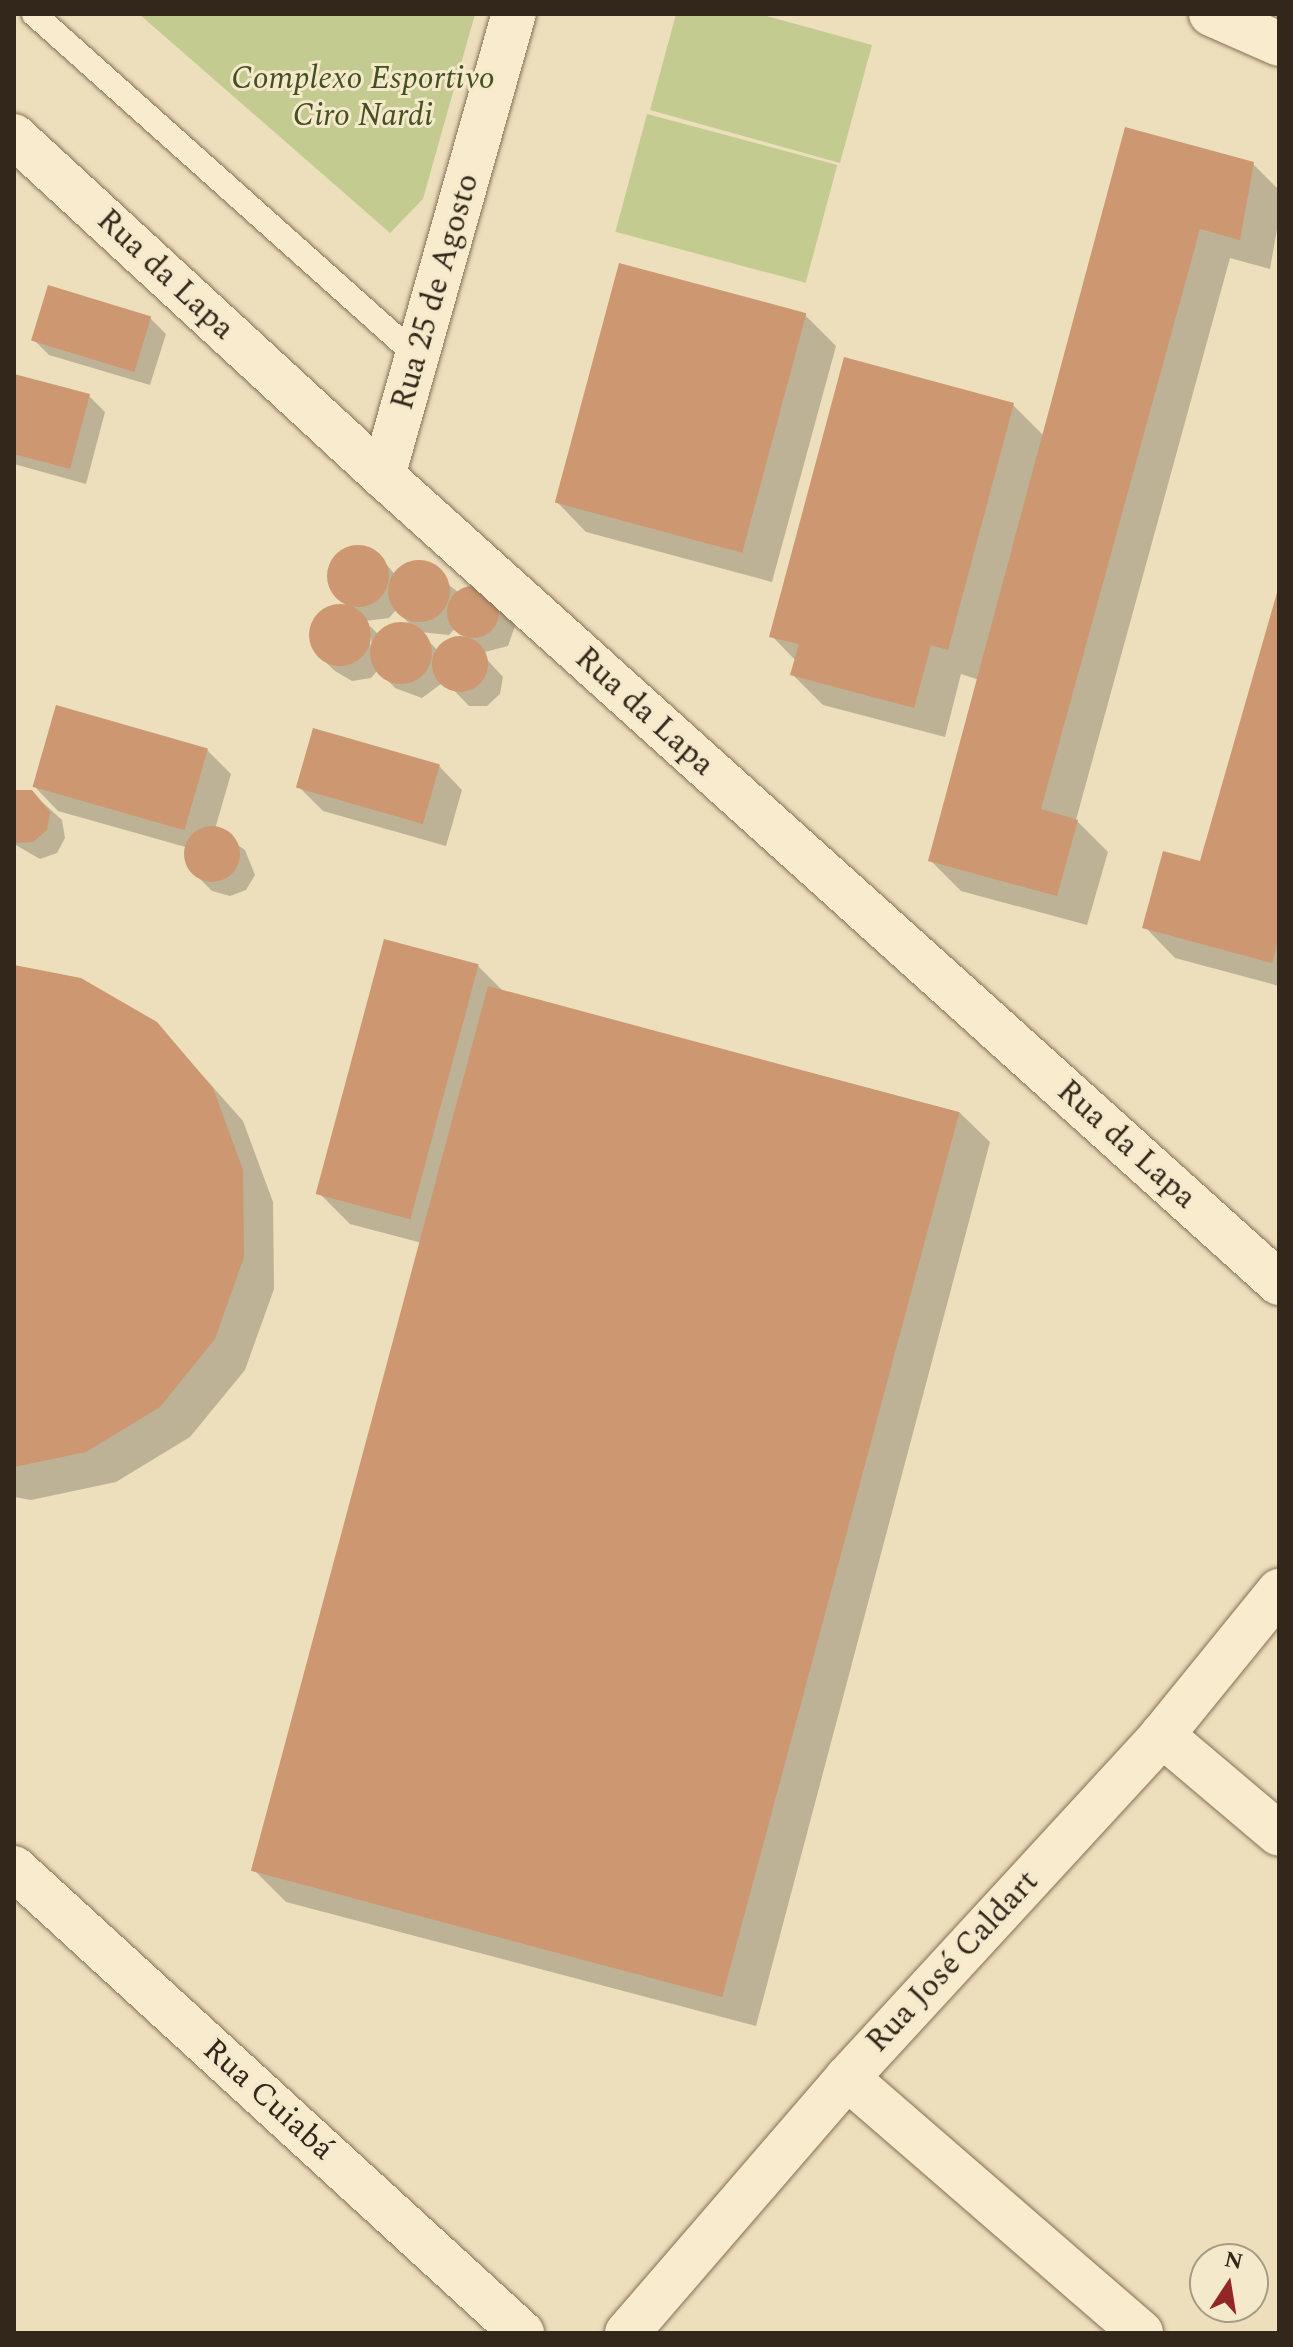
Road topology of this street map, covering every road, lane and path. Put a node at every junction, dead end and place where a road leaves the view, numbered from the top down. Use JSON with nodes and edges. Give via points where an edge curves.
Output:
{"nodes":[{"id":1,"x":34,"y":14,"type":"edge"},
{"id":2,"x":514,"y":14,"type":"edge"},
{"id":3,"x":1211,"y":14,"type":"edge"},
{"id":4,"x":1279,"y":44,"type":"edge"},
{"id":5,"x":14,"y":136,"type":"edge"},
{"id":6,"x":419,"y":358,"type":"junction"},
{"id":7,"x":383,"y":476,"type":"junction"},
{"id":8,"x":1279,"y":1283,"type":"edge"},
{"id":9,"x":1279,"y":1591,"type":"edge"},
{"id":10,"x":1162,"y":1735,"type":"junction"},
{"id":11,"x":1279,"y":1834,"type":"edge"},
{"id":12,"x":14,"y":1868,"type":"edge"},
{"id":13,"x":847,"y":2078,"type":"junction"},
{"id":14,"x":522,"y":2333,"type":"edge"},
{"id":15,"x":627,"y":2333,"type":"edge"},
{"id":16,"x":1141,"y":2333,"type":"edge"}],
"edges":[{"from":1,"to":6,"type":"lane"},
{"from":2,"to":6,"type":"main road","name":"Rua 25 de Agosto"},
{"from":3,"to":4,"type":"main road"},
{"from":5,"to":7,"type":"main road","name":"Rua da Lapa"},
{"from":6,"to":7,"type":"main road","name":"Rua 25 de Agosto"},
{"from":7,"to":8,"type":"main road","name":"Rua da Lapa"},
{"from":9,"to":10,"type":"main road","name":"Rua José Caldart"},
{"from":10,"to":11,"type":"main road"},
{"from":10,"to":13,"type":"main road","name":"Rua José Caldart"},
{"from":12,"to":14,"type":"main road","name":"Rua Cuiabá"},
{"from":13,"to":15,"type":"main road","name":"Rua José Caldart"},
{"from":13,"to":16,"type":"main road"}]}
